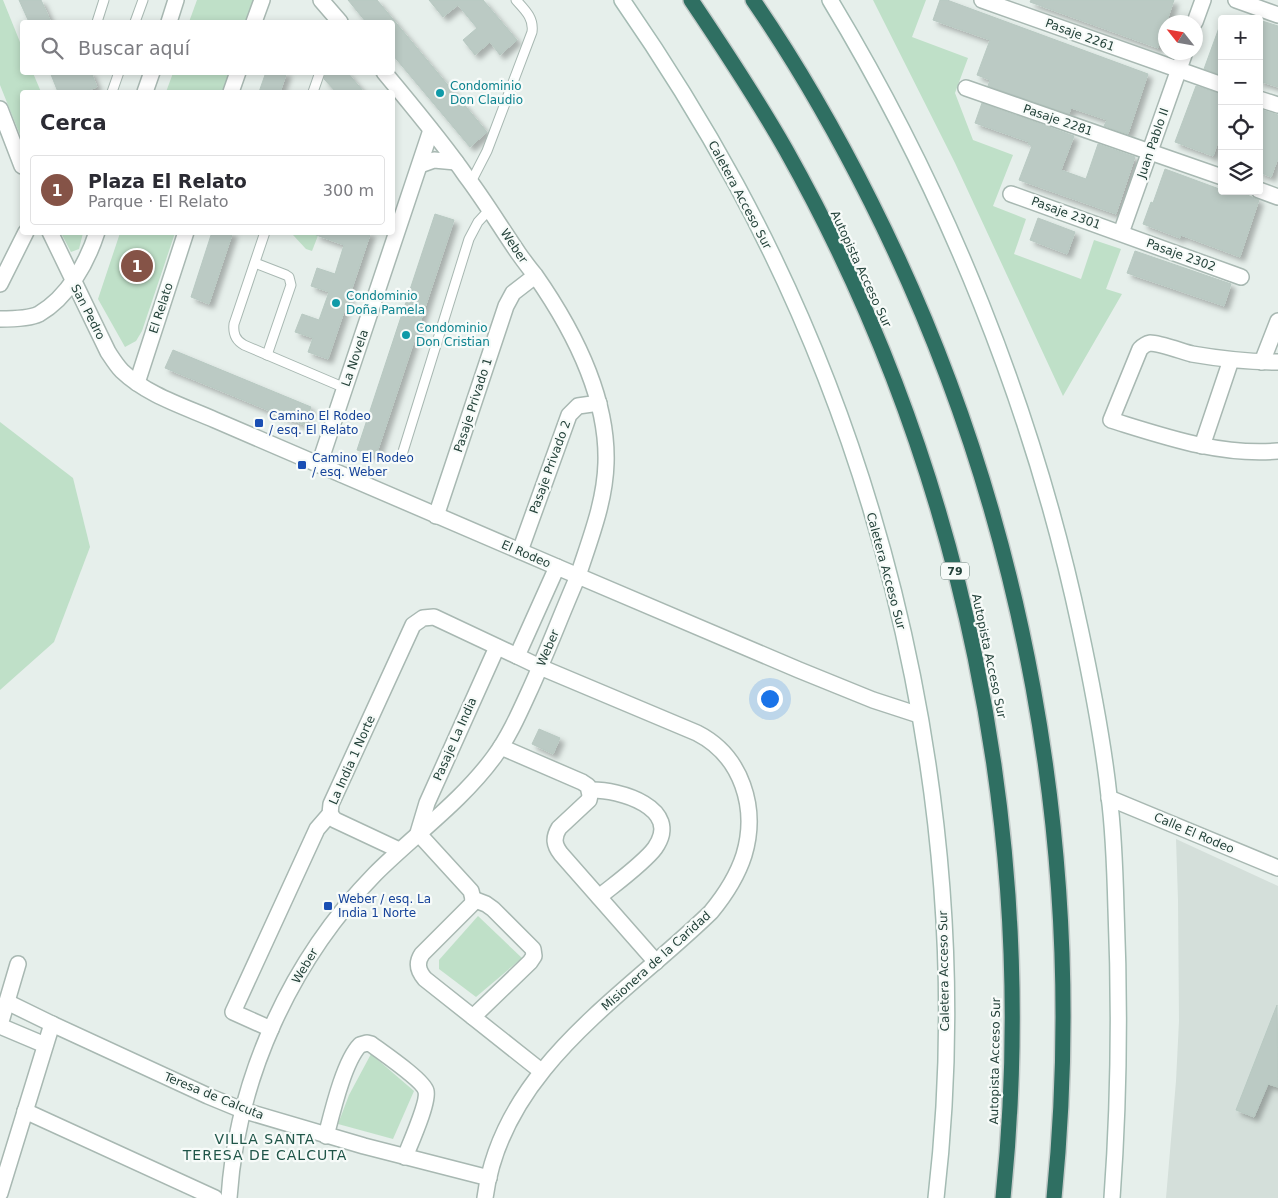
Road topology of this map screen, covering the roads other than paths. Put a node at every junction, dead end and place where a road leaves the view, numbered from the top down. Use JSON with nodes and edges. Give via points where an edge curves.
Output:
{"nodes":[{"id":1,"x":104,"y":0,"type":"edge"},
{"id":2,"x":143,"y":0,"type":"edge"},
{"id":3,"x":176,"y":0,"type":"edge"},
{"id":4,"x":262,"y":0,"type":"edge"},
{"id":5,"x":320,"y":0,"type":"edge"},
{"id":6,"x":516,"y":0,"type":"edge"},
{"id":7,"x":622,"y":0,"type":"edge"},
{"id":8,"x":691,"y":0,"type":"edge"},
{"id":9,"x":753,"y":0,"type":"edge"},
{"id":10,"x":830,"y":0,"type":"edge"},
{"id":11,"x":982,"y":0,"type":"edge"},
{"id":12,"x":1203,"y":0,"type":"edge"},
{"id":13,"x":1236,"y":0,"type":"edge"},
{"id":14,"x":1198,"y":15,"type":"edge"},
{"id":15,"x":1278,"y":15,"type":"edge"},
{"id":16,"x":98,"y":20,"type":"edge"},
{"id":17,"x":137,"y":20,"type":"edge"},
{"id":18,"x":170,"y":20,"type":"edge"},
{"id":19,"x":255,"y":20,"type":"edge"},
{"id":20,"x":338,"y":20,"type":"edge"},
{"id":21,"x":1182,"y":60,"type":"edge"},
{"id":22,"x":1178,"y":70,"type":"junction"},
{"id":23,"x":118,"y":75,"type":"edge"},
{"id":24,"x":151,"y":75,"type":"edge"},
{"id":25,"x":237,"y":75,"type":"edge"},
{"id":26,"x":319,"y":75,"type":"edge"},
{"id":27,"x":386,"y":75,"type":"edge"},
{"id":28,"x":1218,"y":84,"type":"edge"},
{"id":29,"x":966,"y":88,"type":"dead end"},
{"id":30,"x":113,"y":90,"type":"edge"},
{"id":31,"x":146,"y":90,"type":"edge"},
{"id":32,"x":233,"y":90,"type":"edge"},
{"id":33,"x":314,"y":90,"type":"edge"},
{"id":34,"x":1263,"y":99,"type":"edge"},
{"id":35,"x":1278,"y":105,"type":"edge"},
{"id":36,"x":0,"y":109,"type":"edge"},
{"id":37,"x":431,"y":130,"type":"junction"},
{"id":38,"x":1150,"y":152,"type":"junction"},
{"id":39,"x":20,"y":161,"type":"edge"},
{"id":40,"x":456,"y":162,"type":"junction"},
{"id":41,"x":420,"y":165,"type":"junction"},
{"id":42,"x":1218,"y":176,"type":"edge"},
{"id":43,"x":471,"y":182,"type":"junction"},
{"id":44,"x":1263,"y":191,"type":"edge"},
{"id":45,"x":1011,"y":194,"type":"dead end"},
{"id":46,"x":1278,"y":197,"type":"edge"},
{"id":47,"x":490,"y":209,"type":"junction"},
{"id":48,"x":1121,"y":233,"type":"junction"},
{"id":49,"x":24,"y":235,"type":"edge"},
{"id":50,"x":51,"y":235,"type":"edge"},
{"id":51,"x":96,"y":235,"type":"edge"},
{"id":52,"x":185,"y":235,"type":"edge"},
{"id":53,"x":264,"y":235,"type":"edge"},
{"id":54,"x":255,"y":263,"type":"junction"},
{"id":55,"x":536,"y":276,"type":"junction"},
{"id":56,"x":1241,"y":276,"type":"dead end"},
{"id":57,"x":73,"y":282,"type":"junction"},
{"id":58,"x":0,"y":284,"type":"edge"},
{"id":59,"x":0,"y":319,"type":"edge"},
{"id":60,"x":1278,"y":321,"type":"edge"},
{"id":61,"x":267,"y":355,"type":"junction"},
{"id":62,"x":1231,"y":360,"type":"junction"},
{"id":63,"x":1262,"y":362,"type":"junction"},
{"id":64,"x":1278,"y":362,"type":"edge"},
{"id":65,"x":137,"y":383,"type":"junction"},
{"id":66,"x":344,"y":388,"type":"junction"},
{"id":67,"x":599,"y":403,"type":"junction"},
{"id":68,"x":1202,"y":446,"type":"junction"},
{"id":69,"x":1278,"y":451,"type":"edge"},
{"id":70,"x":401,"y":458,"type":"dead end"},
{"id":71,"x":319,"y":465,"type":"junction"},
{"id":72,"x":436,"y":516,"type":"junction"},
{"id":73,"x":520,"y":551,"type":"junction"},
{"id":74,"x":556,"y":567,"type":"junction"},
{"id":75,"x":578,"y":576,"type":"junction"},
{"id":76,"x":422,"y":618,"type":"joint"},
{"id":77,"x":497,"y":647,"type":"junction"},
{"id":78,"x":517,"y":656,"type":"junction"},
{"id":79,"x":540,"y":667,"type":"junction"},
{"id":80,"x":919,"y":715,"type":"junction"},
{"id":81,"x":501,"y":747,"type":"junction"},
{"id":82,"x":590,"y":790,"type":"junction"},
{"id":83,"x":1109,"y":798,"type":"junction"},
{"id":84,"x":330,"y":814,"type":"junction"},
{"id":85,"x":418,"y":833,"type":"junction"},
{"id":86,"x":400,"y":850,"type":"junction"},
{"id":87,"x":1278,"y":868,"type":"edge"},
{"id":88,"x":599,"y":897,"type":"junction"},
{"id":89,"x":473,"y":899,"type":"junction"},
{"id":90,"x":656,"y":962,"type":"junction"},
{"id":91,"x":18,"y":964,"type":"dead end"},
{"id":92,"x":8,"y":1002,"type":"junction"},
{"id":93,"x":473,"y":1017,"type":"junction"},
{"id":94,"x":52,"y":1024,"type":"junction"},
{"id":95,"x":0,"y":1025,"type":"edge"},
{"id":96,"x":271,"y":1029,"type":"junction"},
{"id":97,"x":45,"y":1045,"type":"junction"},
{"id":98,"x":541,"y":1072,"type":"junction"},
{"id":99,"x":242,"y":1110,"type":"junction"},
{"id":100,"x":25,"y":1111,"type":"junction"},
{"id":101,"x":326,"y":1136,"type":"junction"},
{"id":102,"x":405,"y":1157,"type":"junction"},
{"id":103,"x":489,"y":1178,"type":"junction"},
{"id":104,"x":0,"y":1195,"type":"edge"},
{"id":105,"x":4,"y":1198,"type":"edge"},
{"id":106,"x":215,"y":1198,"type":"edge"},
{"id":107,"x":229,"y":1198,"type":"edge"},
{"id":108,"x":485,"y":1198,"type":"edge"},
{"id":109,"x":936,"y":1198,"type":"edge"},
{"id":110,"x":1003,"y":1198,"type":"edge"},
{"id":111,"x":1054,"y":1198,"type":"edge"},
{"id":112,"x":1112,"y":1198,"type":"edge"}],
"edges":[{"from":1,"to":16,"type":"lane"},
{"from":2,"to":17,"type":"lane"},
{"from":3,"to":18,"type":"street"},
{"from":4,"to":19,"type":"street"},
{"from":5,"to":20,"type":"street"},
{"from":6,"to":43,"type":"lane","via":[[530,17],[532,32]]},
{"from":7,"to":80,"type":"street","name":"Caletera Acceso Sur","via":[[687,98],[729,172],[769,249],[808,336],[848,441],[873,519],[897,607]]},
{"from":8,"to":110,"type":"highway","name":"Autopista Acceso Sur","number":"79","via":[[785,149],[839,253],[902,403],[957,577],[992,746],[1006,875],[1012,1066]]},
{"from":9,"to":111,"type":"highway","via":[[829,122],[910,285],[967,432],[1011,582],[1037,707],[1060,906],[1063,1035]]},
{"from":10,"to":83,"type":"street","via":[[864,58],[936,200],[1007,371],[1044,485],[1071,588],[1096,709]]},
{"from":11,"to":22,"type":"street","name":"Pasaje 2261"},
{"from":12,"to":14,"type":"street"},
{"from":13,"to":15,"type":"street"},
{"from":21,"to":22,"type":"street","name":"Juan Pablo II"},
{"from":22,"to":28,"type":"street","name":"Pasaje 2261"},
{"from":22,"to":38,"type":"street","name":"Juan Pablo II"},
{"from":23,"to":30,"type":"lane"},
{"from":24,"to":31,"type":"street"},
{"from":25,"to":32,"type":"street"},
{"from":26,"to":33,"type":"lane"},
{"from":27,"to":37,"type":"street","name":"Weber"},
{"from":29,"to":38,"type":"street","name":"Pasaje 2281"},
{"from":34,"to":35,"type":"street"},
{"from":36,"to":39,"type":"street"},
{"from":37,"to":40,"type":"street","name":"Weber"},
{"from":37,"to":41,"type":"street","name":"La Novela"},
{"from":38,"to":42,"type":"street","name":"Pasaje 2281"},
{"from":38,"to":48,"type":"street","name":"Juan Pablo II"},
{"from":40,"to":41,"type":"street","via":[[434,160]]},
{"from":40,"to":43,"type":"street","name":"Weber"},
{"from":41,"to":66,"type":"street","name":"La Novela"},
{"from":43,"to":47,"type":"street","name":"Weber"},
{"from":44,"to":46,"type":"street"},
{"from":45,"to":48,"type":"street","name":"Pasaje 2301"},
{"from":47,"to":55,"type":"street","name":"Weber"},
{"from":47,"to":70,"type":"lane","via":[[469,239]]},
{"from":48,"to":56,"type":"street","name":"Pasaje 2302"},
{"from":49,"to":58,"type":"street"},
{"from":50,"to":57,"type":"street","name":"San Pedro"},
{"from":51,"to":57,"type":"street","via":[[91,251]]},
{"from":52,"to":65,"type":"street","name":"El Relato"},
{"from":53,"to":54,"type":"lane"},
{"from":54,"to":61,"type":"lane","via":[[233,330],[240,343]]},
{"from":54,"to":61,"type":"lane","via":[[282,272],[291,281]]},
{"from":55,"to":67,"type":"street","name":"Weber","via":[[567,328]]},
{"from":55,"to":72,"type":"street","name":"Pasaje Privado 1","via":[[513,293],[506,306]]},
{"from":57,"to":59,"type":"street","via":[[37,315]]},
{"from":57,"to":65,"type":"street","name":"San Pedro","via":[[108,352],[121,370]]},
{"from":60,"to":63,"type":"street"},
{"from":61,"to":66,"type":"lane"},
{"from":62,"to":63,"type":"street"},
{"from":62,"to":68,"type":"street"},
{"from":62,"to":68,"type":"street","via":[[1146,344],[1140,349],[1111,420]]},
{"from":63,"to":64,"type":"street"},
{"from":65,"to":71,"type":"street","name":"El Rodeo"},
{"from":66,"to":71,"type":"street","name":"La Novela"},
{"from":67,"to":73,"type":"street","name":"Pasaje Privado 2","via":[[578,406],[568,415]]},
{"from":67,"to":75,"type":"street","name":"Weber","via":[[606,462],[603,496]]},
{"from":68,"to":69,"type":"street","via":[[1245,453]]},
{"from":71,"to":72,"type":"street","name":"El Rodeo"},
{"from":72,"to":73,"type":"street","name":"El Rodeo"},
{"from":73,"to":74,"type":"street","name":"El Rodeo"},
{"from":74,"to":75,"type":"street","name":"El Rodeo"},
{"from":74,"to":78,"type":"street","name":"Weber"},
{"from":75,"to":79,"type":"street","name":"Weber"},
{"from":75,"to":80,"type":"street","name":"El Rodeo","via":[[873,700]]},
{"from":76,"to":77,"type":"street","name":"Misionera de la Caridad","via":[[440,619]]},
{"from":76,"to":84,"type":"street","name":"La India 1 Norte","via":[[410,630],[331,804]]},
{"from":77,"to":78,"type":"street","name":"Misionera de la Caridad"},
{"from":77,"to":85,"type":"street","name":"Pasaje La India","via":[[427,803]]},
{"from":78,"to":79,"type":"street","name":"Misionera de la Caridad"},
{"from":79,"to":81,"type":"street","name":"Weber"},
{"from":79,"to":90,"type":"street","name":"Misionera de la Caridad","via":[[708,738],[725,754],[739,776],[747,801],[749,828],[738,871],[711,912]]},
{"from":80,"to":109,"type":"street","name":"Caletera Acceso Sur","via":[[937,843],[945,957],[945,1071]]},
{"from":81,"to":82,"type":"street","via":[[585,783]]},
{"from":81,"to":85,"type":"street","name":"Weber","via":[[465,790]]},
{"from":82,"to":88,"type":"street","via":[[589,800],[559,828],[554,839],[557,850]]},
{"from":82,"to":88,"type":"street","via":[[614,792],[644,803],[654,810],[661,826],[659,840],[650,854]]},
{"from":83,"to":87,"type":"street","name":"Calle El Rodeo"},
{"from":83,"to":112,"type":"street","via":[[1116,889],[1119,1014]]},
{"from":84,"to":86,"type":"street","via":[[339,822]]},
{"from":84,"to":96,"type":"street","name":"La India 1 Norte","via":[[317,830],[232,1012]]},
{"from":85,"to":86,"type":"street","name":"Weber"},
{"from":85,"to":89,"type":"street","via":[[471,890]]},
{"from":86,"to":96,"type":"street","name":"Weber","via":[[329,928]]},
{"from":88,"to":90,"type":"street"},
{"from":89,"to":93,"type":"street","via":[[470,907],[422,954],[418,967],[425,978]]},
{"from":89,"to":93,"type":"street","via":[[493,909],[533,949],[534,956]]},
{"from":90,"to":98,"type":"street","name":"Misionera de la Caridad","via":[[573,1036]]},
{"from":91,"to":92,"type":"street"},
{"from":92,"to":94,"type":"street","name":"Teresa de Calcuta"},
{"from":92,"to":95,"type":"street"},
{"from":93,"to":98,"type":"street"},
{"from":94,"to":97,"type":"street"},
{"from":94,"to":99,"type":"street","name":"Teresa de Calcuta"},
{"from":95,"to":97,"type":"street"},
{"from":96,"to":99,"type":"street","name":"Weber"},
{"from":97,"to":100,"type":"street"},
{"from":98,"to":103,"type":"street","name":"Misionera de la Caridad","via":[[512,1117]]},
{"from":99,"to":101,"type":"street","name":"Teresa de Calcuta"},
{"from":99,"to":107,"type":"street","name":"Weber"},
{"from":100,"to":104,"type":"street"},
{"from":100,"to":106,"type":"street"},
{"from":101,"to":102,"type":"street","name":"Teresa de Calcuta"},
{"from":101,"to":102,"type":"street","via":[[334,1103],[351,1060],[360,1045],[371,1044],[426,1090],[426,1099]]},
{"from":102,"to":103,"type":"street","name":"Teresa de Calcuta"},
{"from":103,"to":108,"type":"street","name":"Misionera de la Caridad"},
{"from":104,"to":105,"type":"street"}]}
